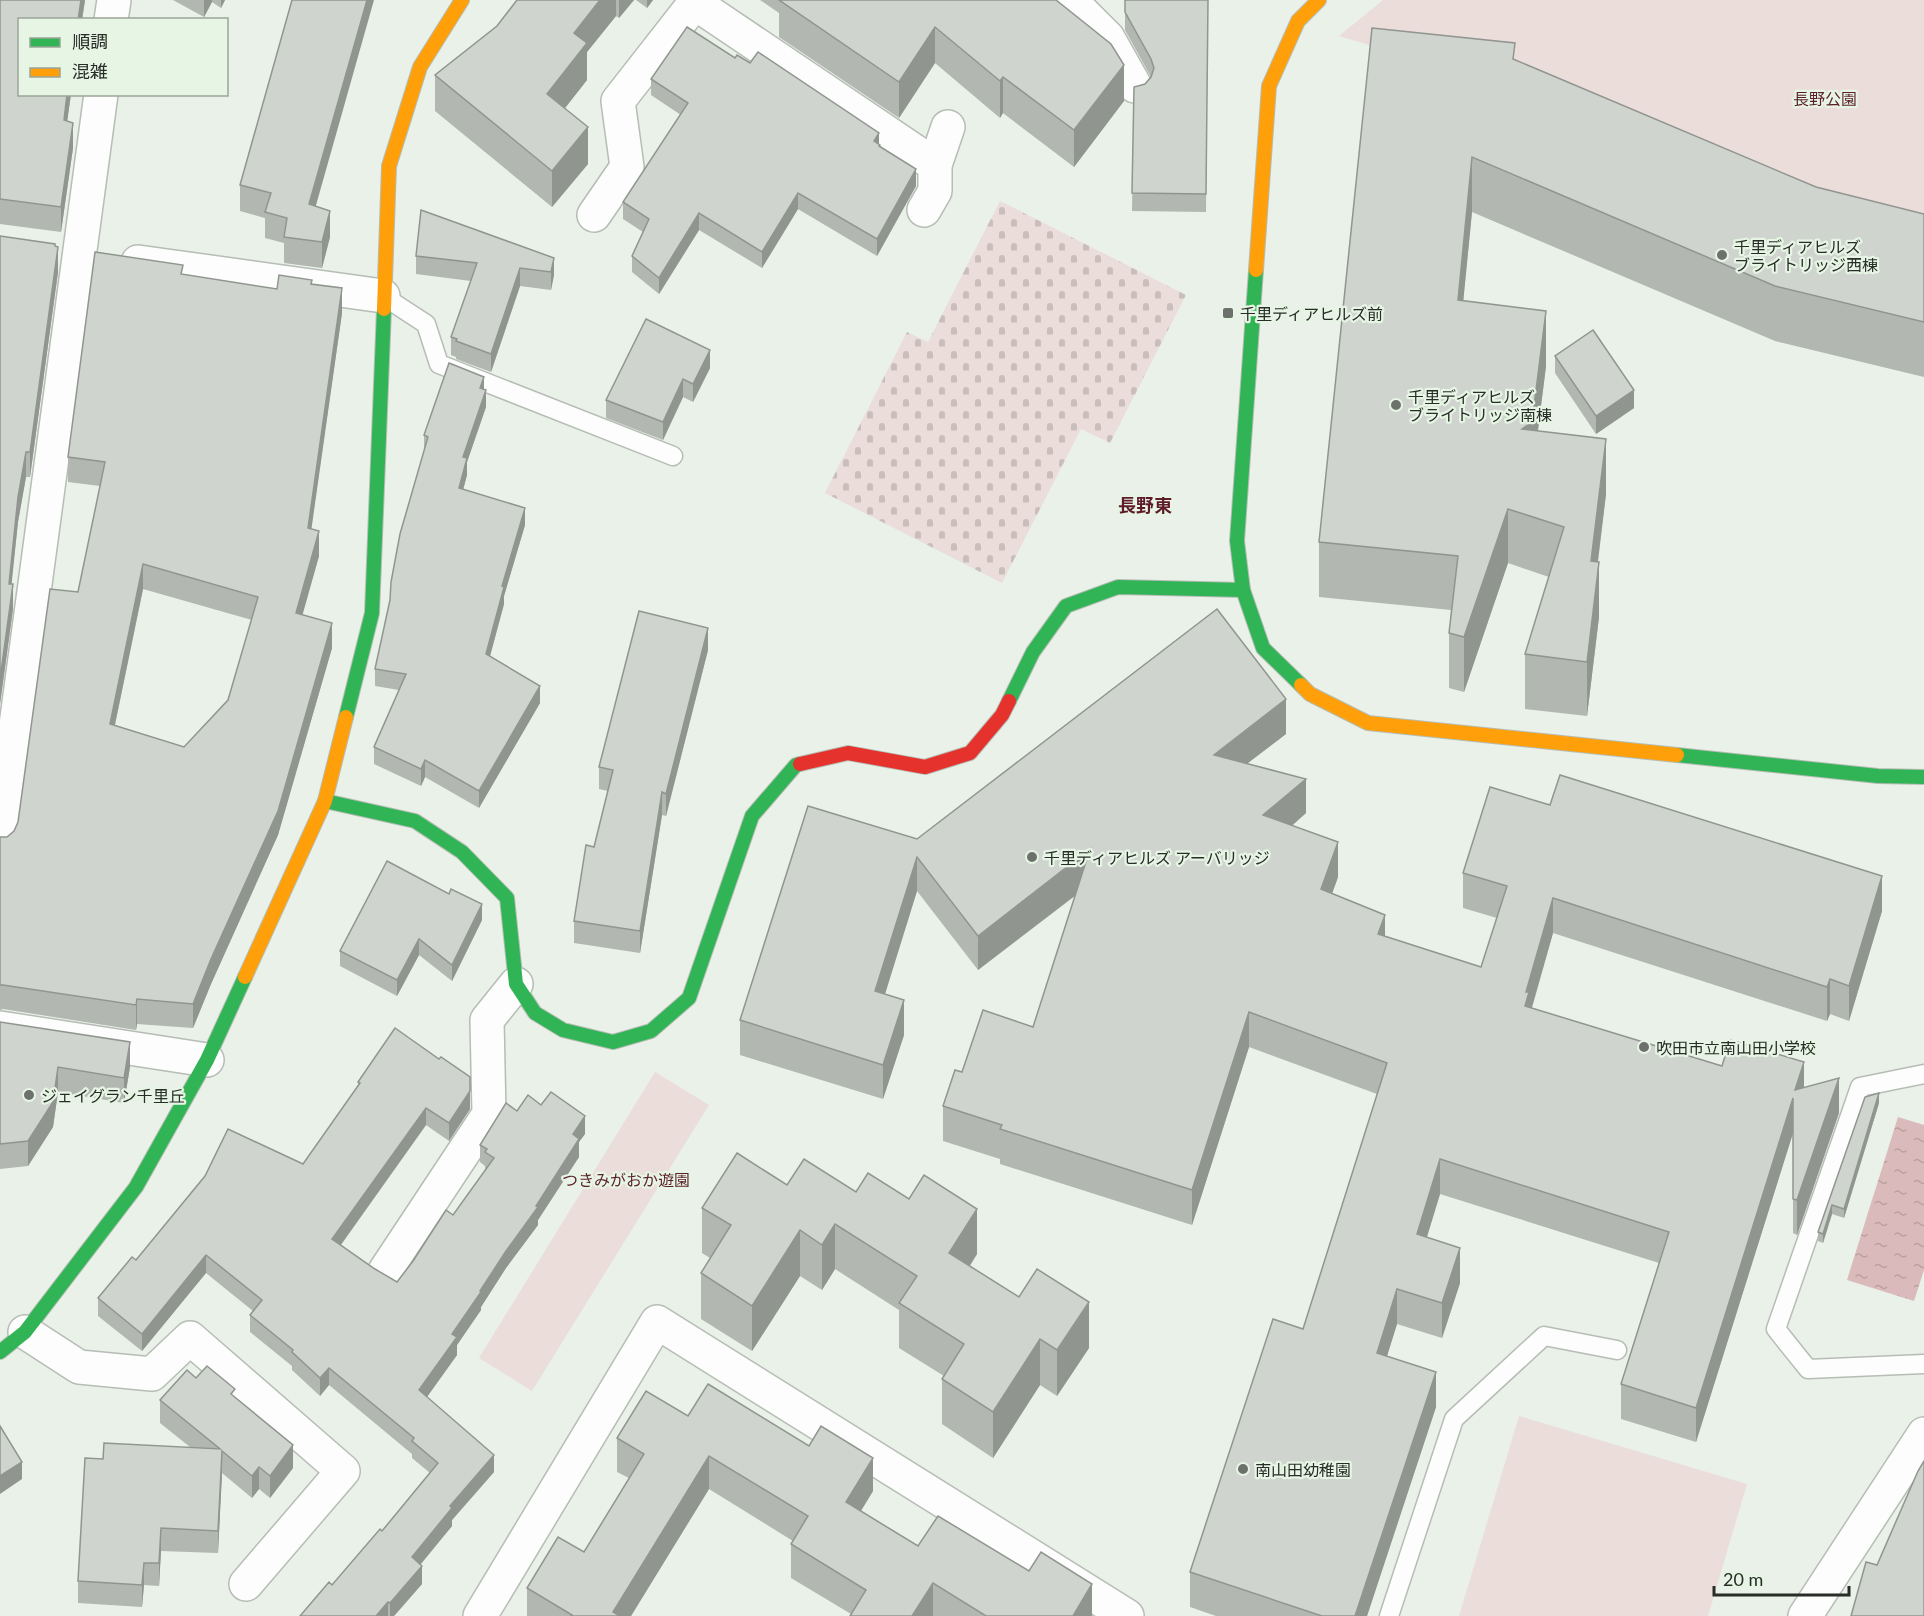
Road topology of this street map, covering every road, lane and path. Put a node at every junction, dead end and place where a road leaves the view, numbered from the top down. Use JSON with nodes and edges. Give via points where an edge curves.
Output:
{"nodes":[{"id":1,"x":114,"y":0,"type":"edge"},
{"id":2,"x":462,"y":0,"type":"edge"},
{"id":3,"x":1070,"y":0,"type":"edge"},
{"id":4,"x":1319,"y":0,"type":"edge"},
{"id":5,"x":696,"y":1,"type":"edge"},
{"id":6,"x":111,"y":18,"type":"edge"},
{"id":7,"x":1135,"y":86,"type":"edge"},
{"id":8,"x":101,"y":96,"type":"edge"},
{"id":9,"x":948,"y":127,"type":"dead end"},
{"id":10,"x":935,"y":165,"type":"junction"},
{"id":11,"x":924,"y":210,"type":"dead end"},
{"id":12,"x":594,"y":215,"type":"dead end"},
{"id":13,"x":45,"y":249,"type":"edge"},
{"id":14,"x":79,"y":253,"type":"junction"},
{"id":15,"x":383,"y":296,"type":"junction"},
{"id":16,"x":674,"y":456,"type":"dead end"},
{"id":17,"x":1243,"y":590,"type":"junction"},
{"id":18,"x":8,"y":730,"type":"edge"},
{"id":19,"x":1924,"y":777,"type":"edge"},
{"id":20,"x":324,"y":801,"type":"junction"},
{"id":21,"x":0,"y":844,"type":"edge"},
{"id":22,"x":516,"y":984,"type":"junction"},
{"id":23,"x":0,"y":1028,"type":"edge"},
{"id":24,"x":207,"y":1060,"type":"junction"},
{"id":25,"x":1924,"y":1074,"type":"edge"},
{"id":26,"x":385,"y":1271,"type":"dead end"},
{"id":27,"x":25,"y":1332,"type":"junction"},
{"id":28,"x":1617,"y":1350,"type":"dead end"},
{"id":29,"x":0,"y":1352,"type":"edge"},
{"id":30,"x":1924,"y":1364,"type":"edge"},
{"id":31,"x":1924,"y":1434,"type":"edge"},
{"id":32,"x":246,"y":1584,"type":"dead end"},
{"id":33,"x":480,"y":1616,"type":"edge"},
{"id":34,"x":1127,"y":1616,"type":"edge"},
{"id":35,"x":1389,"y":1616,"type":"edge"},
{"id":36,"x":1805,"y":1616,"type":"edge"}],
"edges":[{"from":1,"to":6,"type":"street"},
{"from":2,"to":15,"type":"street","via":[[420,67],[389,166]]},
{"from":3,"to":7,"type":"street","via":[[1108,38]]},
{"from":4,"to":17,"type":"street","via":[[1298,21],[1269,86],[1237,541]]},
{"from":5,"to":10,"type":"street"},
{"from":5,"to":12,"type":"street","via":[[618,101],[627,167]]},
{"from":8,"to":14,"type":"street"},
{"from":9,"to":10,"type":"street"},
{"from":10,"to":11,"type":"street","via":[[934,191]]},
{"from":13,"to":14,"type":"street"},
{"from":14,"to":15,"type":"street"},
{"from":14,"to":18,"type":"street"},
{"from":15,"to":16,"type":"lane","via":[[426,324],[439,364]]},
{"from":15,"to":20,"type":"street","via":[[372,613]]},
{"from":17,"to":19,"type":"street","via":[[1263,648],[1310,694],[1368,723],[1878,776]]},
{"from":17,"to":22,"type":"street","via":[[1118,587],[1066,606],[1033,652],[1002,715],[970,753],[925,767],[848,753],[796,765],[752,816],[689,998],[651,1031],[614,1042],[564,1030],[535,1013]]},
{"from":18,"to":21,"type":"street"},
{"from":20,"to":22,"type":"street","via":[[415,821],[462,852],[507,898]]},
{"from":20,"to":24,"type":"street"},
{"from":22,"to":26,"type":"street","via":[[487,1020],[489,1114]]},
{"from":23,"to":24,"type":"street"},
{"from":24,"to":27,"type":"street","via":[[136,1187]]},
{"from":25,"to":30,"type":"lane","via":[[1860,1087],[1776,1329],[1808,1369]]},
{"from":27,"to":29,"type":"street"},
{"from":27,"to":32,"type":"street","via":[[79,1368],[152,1374],[190,1338],[343,1471]]},
{"from":28,"to":35,"type":"lane","via":[[1544,1336],[1454,1419]]},
{"from":31,"to":36,"type":"street"},
{"from":33,"to":34,"type":"street","via":[[657,1322]]}]}
